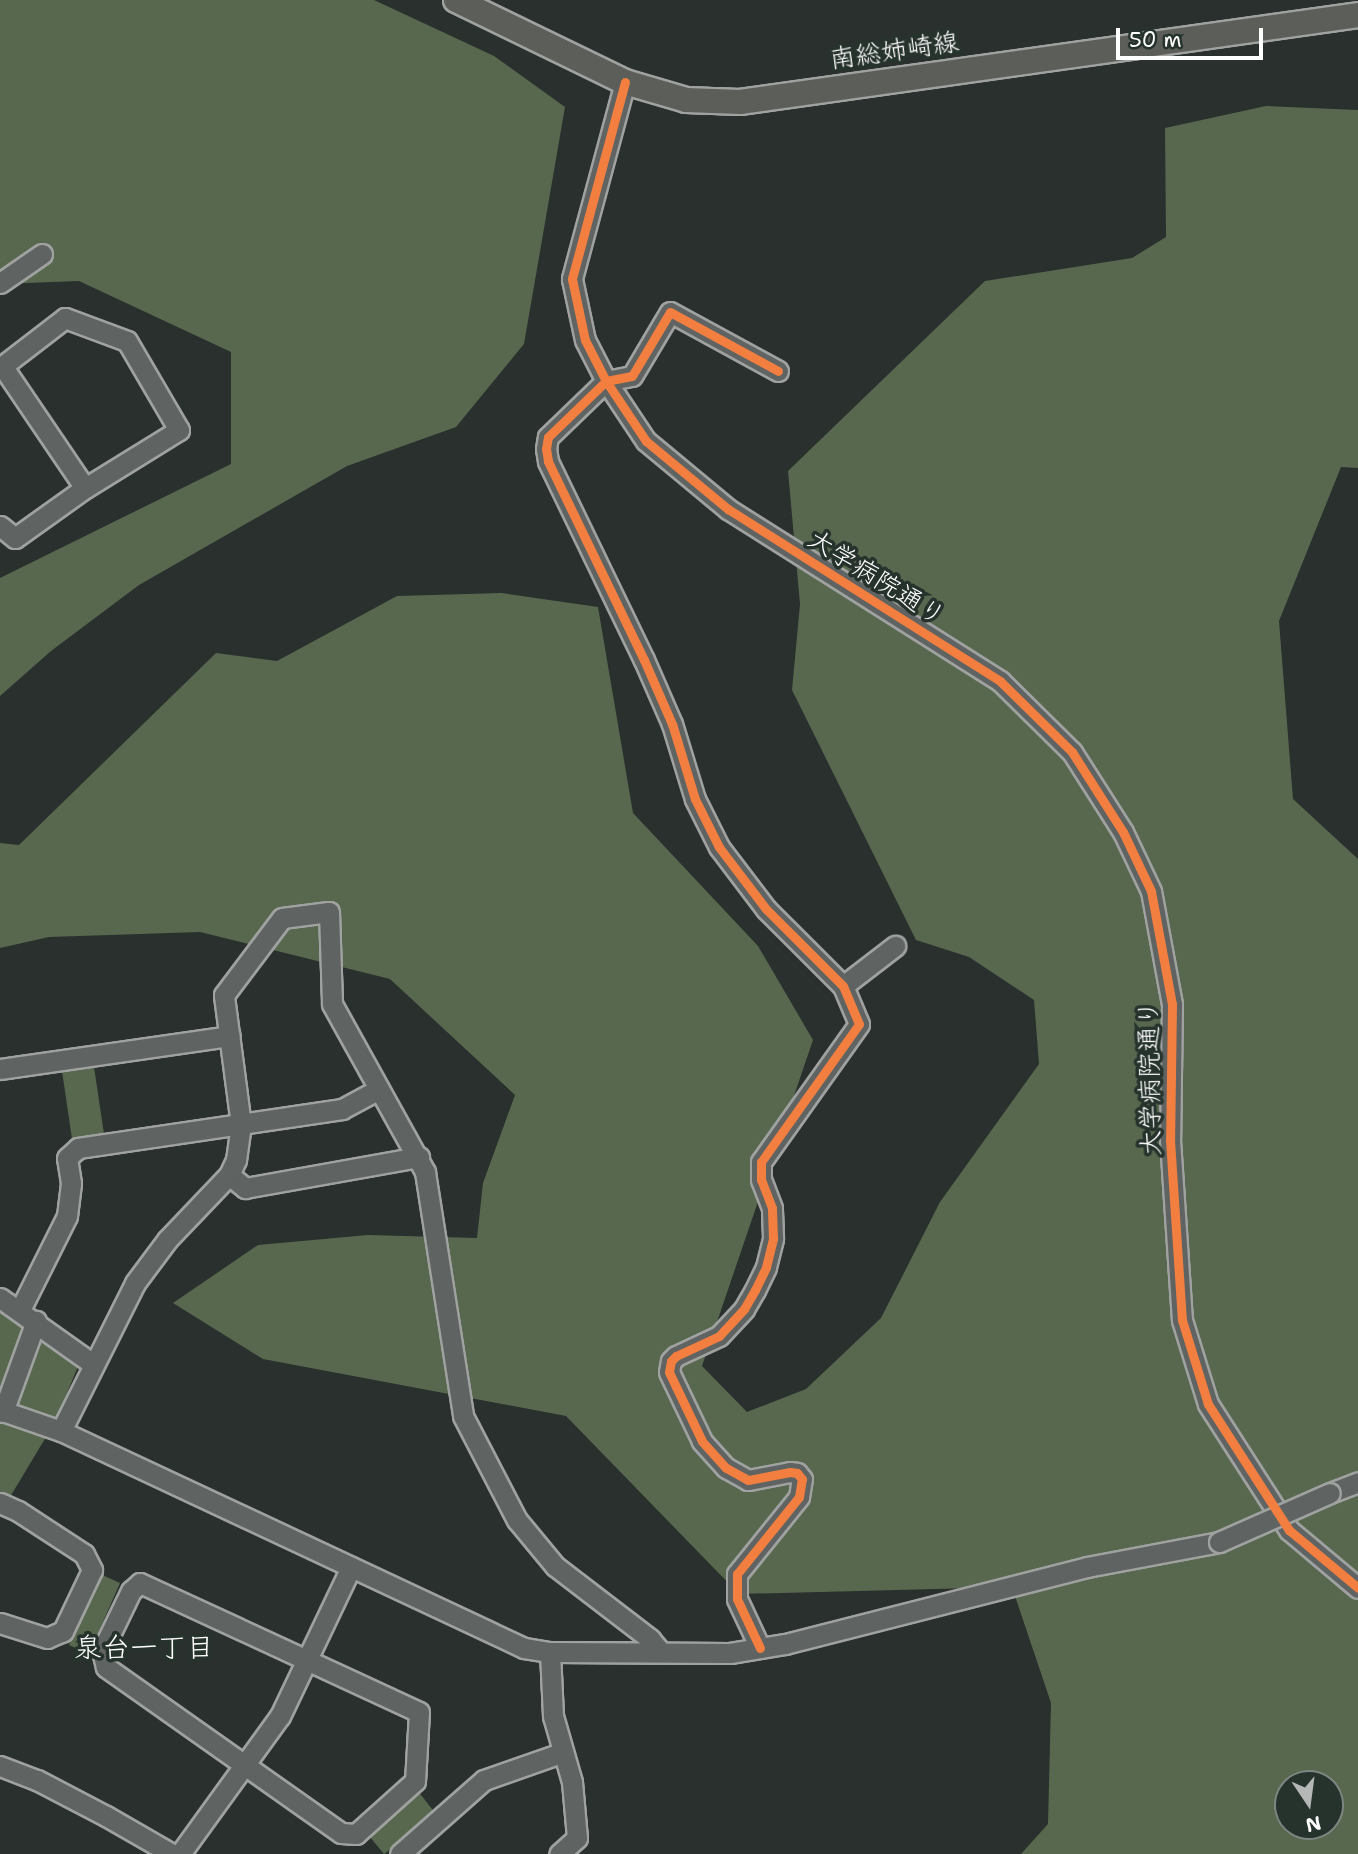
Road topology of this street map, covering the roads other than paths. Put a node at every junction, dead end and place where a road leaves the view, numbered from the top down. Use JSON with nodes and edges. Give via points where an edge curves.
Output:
{"nodes":[{"id":1,"x":456,"y":0,"type":"edge"},
{"id":2,"x":1358,"y":15,"type":"edge"},
{"id":3,"x":625,"y":82,"type":"junction"},
{"id":4,"x":42,"y":254,"type":"dead end"},
{"id":5,"x":0,"y":283,"type":"edge"},
{"id":6,"x":1,"y":368,"type":"edge"},
{"id":7,"x":778,"y":371,"type":"dead end"},
{"id":8,"x":606,"y":381,"type":"junction"},
{"id":9,"x":85,"y":488,"type":"junction"},
{"id":10,"x":0,"y":526,"type":"edge"},
{"id":11,"x":895,"y":946,"type":"dead end"},
{"id":12,"x":843,"y":986,"type":"junction"},
{"id":13,"x":230,"y":1036,"type":"junction"},
{"id":14,"x":0,"y":1069,"type":"edge"},
{"id":15,"x":379,"y":1089,"type":"junction"},
{"id":16,"x":241,"y":1125,"type":"junction"},
{"id":17,"x":419,"y":1157,"type":"junction"},
{"id":18,"x":229,"y":1175,"type":"junction"},
{"id":19,"x":0,"y":1298,"type":"edge"},
{"id":20,"x":28,"y":1316,"type":"junction"},
{"id":21,"x":93,"y":1364,"type":"junction"},
{"id":22,"x":2,"y":1411,"type":"edge"},
{"id":23,"x":61,"y":1432,"type":"junction"},
{"id":24,"x":1358,"y":1482,"type":"edge"},
{"id":25,"x":0,"y":1503,"type":"edge"},
{"id":26,"x":351,"y":1567,"type":"junction"},
{"id":27,"x":1358,"y":1588,"type":"edge"},
{"id":28,"x":0,"y":1623,"type":"edge"},
{"id":29,"x":760,"y":1648,"type":"junction"},
{"id":30,"x":661,"y":1652,"type":"junction"},
{"id":31,"x":550,"y":1653,"type":"junction"},
{"id":32,"x":309,"y":1660,"type":"junction"},
{"id":33,"x":561,"y":1753,"type":"junction"},
{"id":34,"x":247,"y":1765,"type":"junction"},
{"id":35,"x":0,"y":1766,"type":"edge"},
{"id":36,"x":172,"y":1854,"type":"edge"},
{"id":37,"x":180,"y":1854,"type":"edge"},
{"id":38,"x":400,"y":1854,"type":"edge"},
{"id":39,"x":559,"y":1854,"type":"edge"}],
"edges":[{"from":1,"to":3,"type":"main road","name":"南総姉崎線"},
{"from":2,"to":3,"type":"main road","name":"南総姉崎線","via":[[740,102],[685,100]]},
{"from":3,"to":8,"type":"street","name":"大学病院通り","via":[[572,279],[585,340]]},
{"from":4,"to":5,"type":"street"},
{"from":6,"to":9,"type":"street"},
{"from":6,"to":9,"type":"street","via":[[65,318],[127,341],[179,430]]},
{"from":7,"to":8,"type":"street","via":[[670,312],[632,376]]},
{"from":8,"to":12,"type":"street","via":[[548,437],[548,461],[644,660],[695,799],[719,847],[766,909]]},
{"from":8,"to":27,"type":"street","name":"大学病院通り","via":[[646,442],[728,509],[1000,681],[1072,752],[1123,832],[1150,891],[1172,1004],[1170,1140],[1182,1320],[1209,1404],[1289,1530]]},
{"from":9,"to":10,"type":"street","via":[[15,538]]},
{"from":11,"to":12,"type":"street"},
{"from":12,"to":29,"type":"street","via":[[859,1024],[761,1162],[759,1172],[773,1218],[766,1267],[744,1309],[719,1336],[676,1356],[669,1372],[702,1441],[726,1468],[748,1480],[790,1472],[802,1479],[799,1497],[737,1574],[737,1598]]},
{"from":13,"to":14,"type":"street"},
{"from":13,"to":15,"type":"street","via":[[224,995],[282,918],[329,912],[332,1004]]},
{"from":13,"to":16,"type":"street"},
{"from":15,"to":16,"type":"street","via":[[342,1109]]},
{"from":15,"to":17,"type":"street"},
{"from":16,"to":18,"type":"street"},
{"from":16,"to":20,"type":"street","via":[[78,1148],[67,1158],[71,1183],[67,1216]]},
{"from":17,"to":18,"type":"street","via":[[245,1188]]},
{"from":17,"to":30,"type":"street","via":[[458,1391],[471,1433],[517,1520],[555,1566]]},
{"from":18,"to":21,"type":"street","via":[[150,1261]]},
{"from":19,"to":20,"type":"street"},
{"from":20,"to":21,"type":"street"},
{"from":20,"to":22,"type":"street"},
{"from":21,"to":23,"type":"street"},
{"from":22,"to":23,"type":"street"},
{"from":23,"to":26,"type":"street"},
{"from":24,"to":29,"type":"street","bridge":true,"via":[[1219,1542],[1087,1567]]},
{"from":25,"to":28,"type":"street","via":[[84,1554],[92,1570],[63,1631],[47,1638]]},
{"from":26,"to":31,"type":"street","via":[[524,1648]]},
{"from":26,"to":32,"type":"street"},
{"from":29,"to":30,"type":"street","via":[[730,1653]]},
{"from":30,"to":31,"type":"street"},
{"from":31,"to":33,"type":"street","via":[[553,1716]]},
{"from":32,"to":34,"type":"street","via":[[280,1716]]},
{"from":32,"to":34,"type":"street","via":[[419,1712],[415,1781],[356,1833],[341,1833]]},
{"from":32,"to":34,"type":"street","via":[[140,1584],[131,1591],[102,1651],[106,1667]]},
{"from":33,"to":38,"type":"street","via":[[484,1780]]},
{"from":33,"to":39,"type":"street","via":[[572,1782],[577,1838]]},
{"from":34,"to":37,"type":"street"},
{"from":35,"to":36,"type":"street","via":[[72,1798]]}]}
